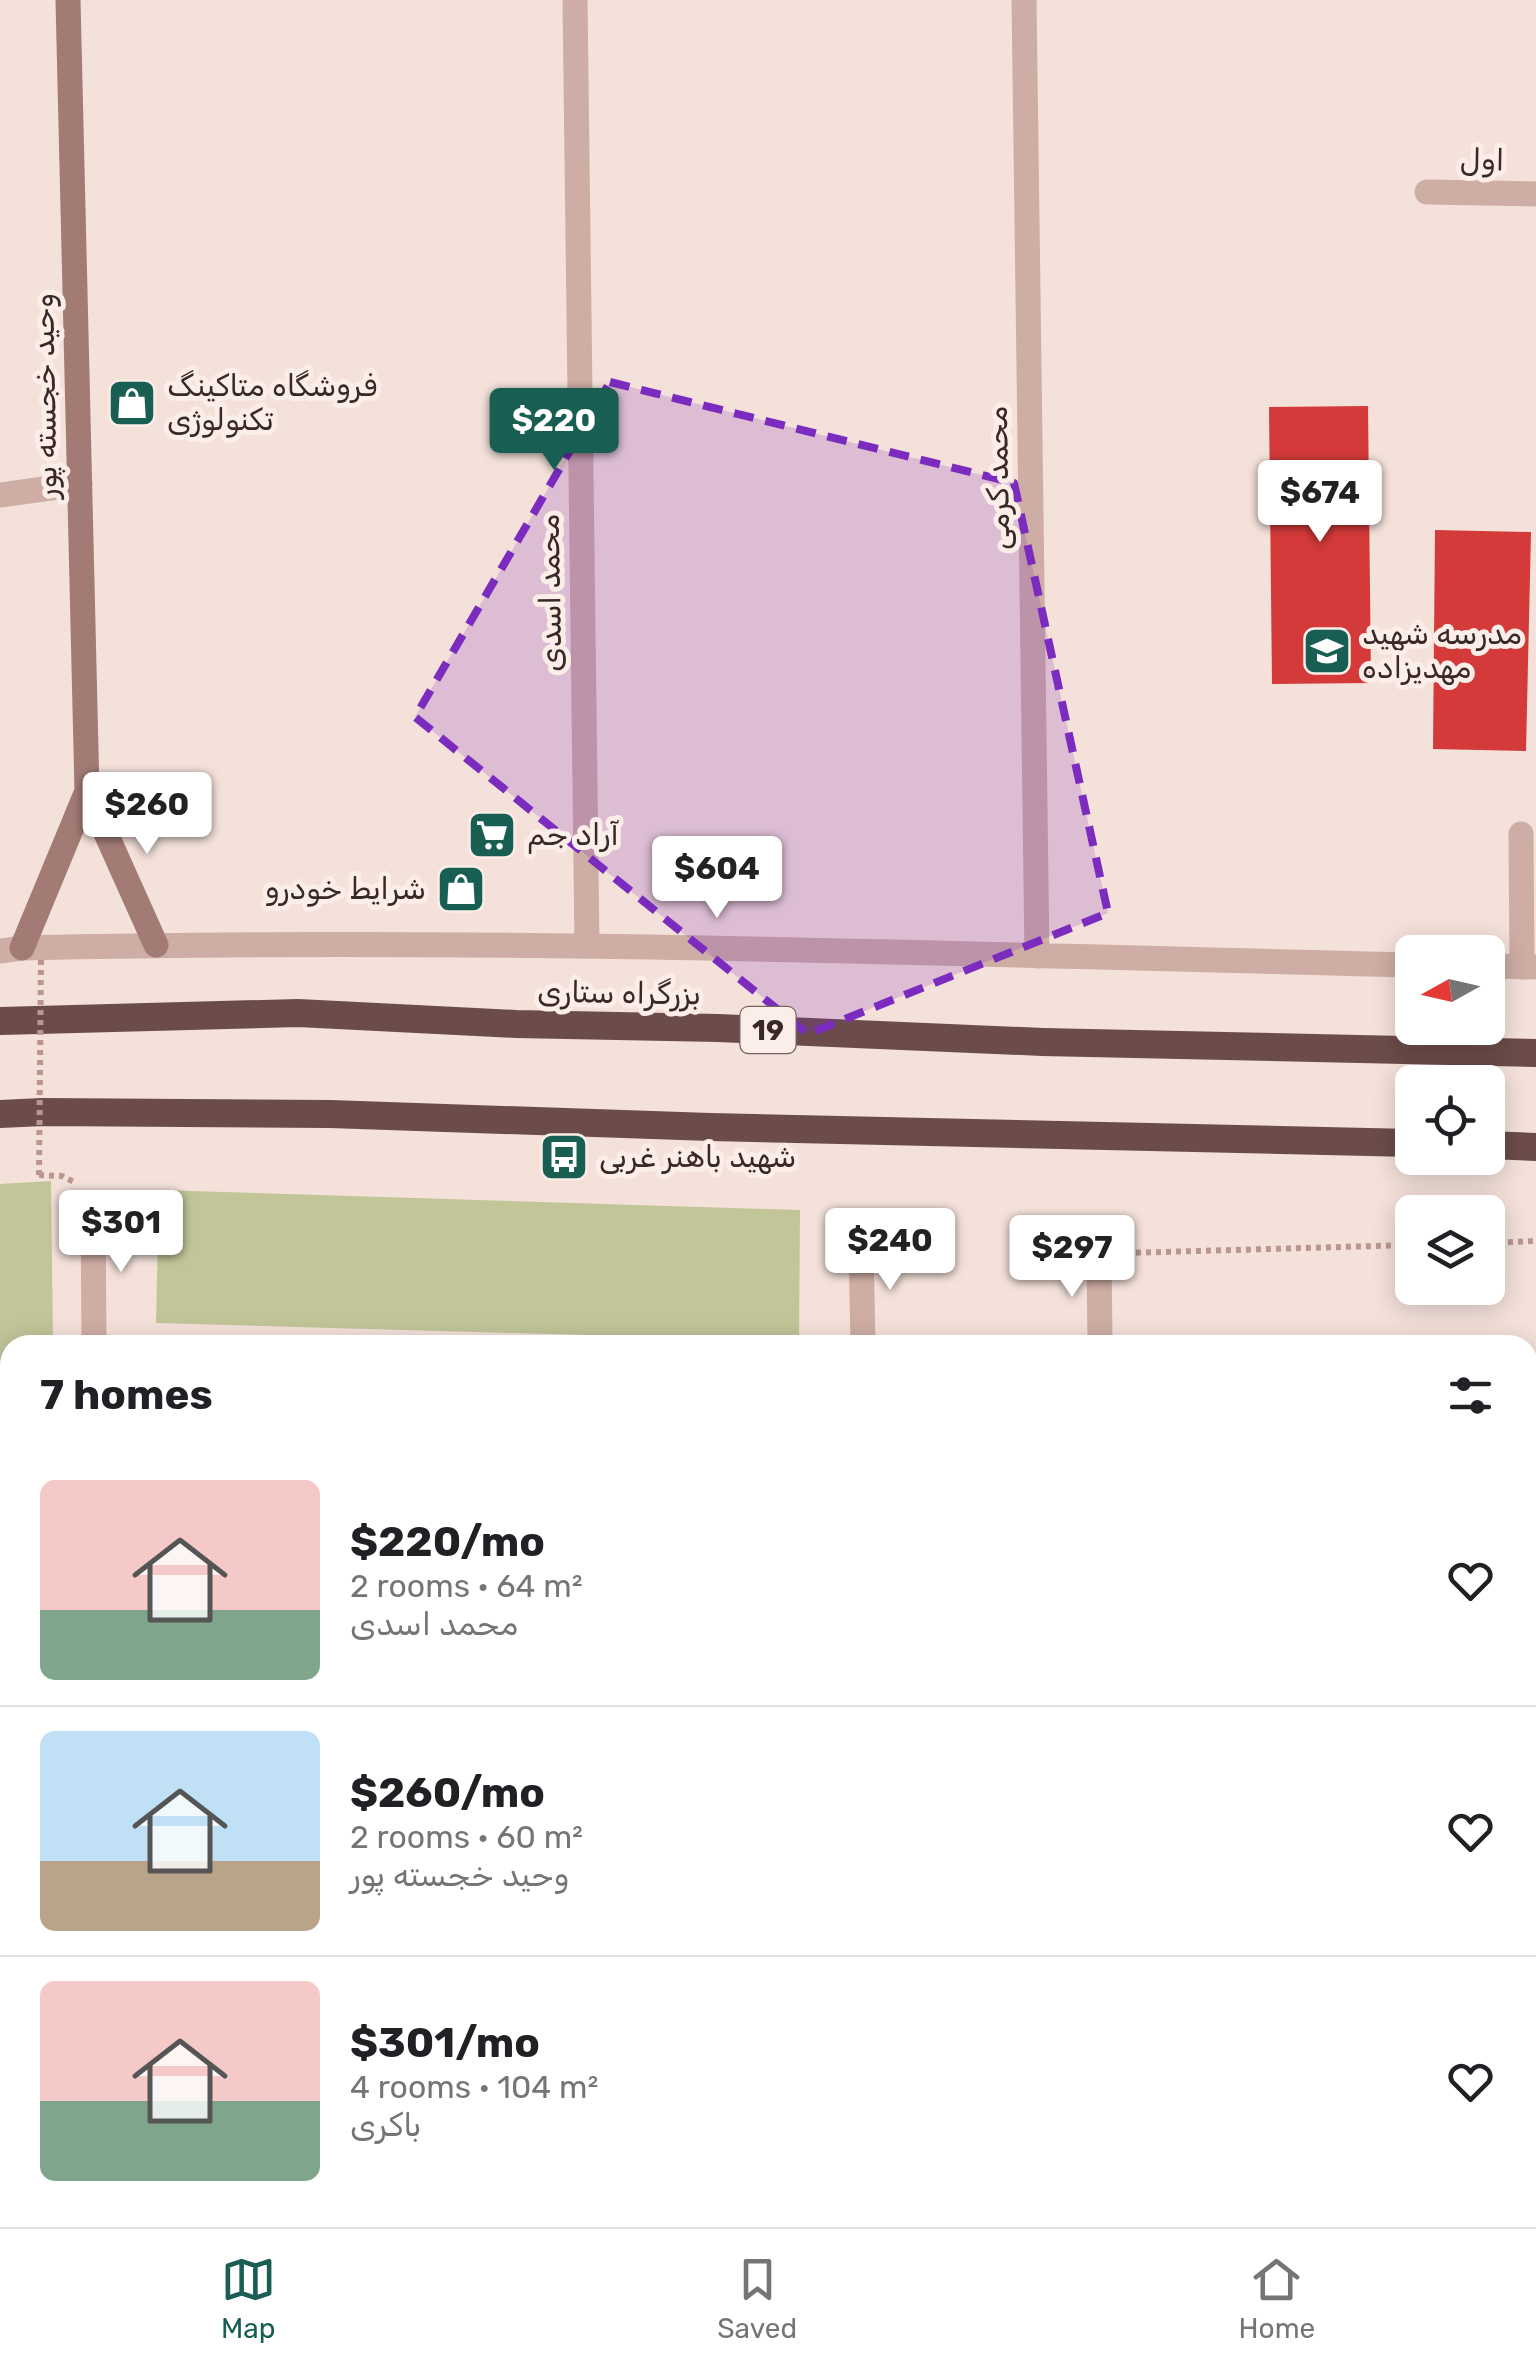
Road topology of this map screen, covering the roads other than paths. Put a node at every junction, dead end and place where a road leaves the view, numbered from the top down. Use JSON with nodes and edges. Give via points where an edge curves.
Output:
{"nodes":[{"id":1,"x":68,"y":0,"type":"edge"},
{"id":2,"x":576,"y":0,"type":"edge"},
{"id":3,"x":1024,"y":0,"type":"edge"},
{"id":4,"x":1426,"y":192,"type":"dead end"},
{"id":5,"x":1536,"y":194,"type":"edge"},
{"id":6,"x":80,"y":484,"type":"junction"},
{"id":7,"x":0,"y":495,"type":"edge"},
{"id":8,"x":87,"y":791,"type":"junction"},
{"id":9,"x":1521,"y":834,"type":"dead end"},
{"id":10,"x":156,"y":945,"type":"junction"},
{"id":11,"x":587,"y":945,"type":"junction"},
{"id":12,"x":21,"y":953,"type":"edge"},
{"id":13,"x":1036,"y":956,"type":"junction"},
{"id":14,"x":1395,"y":964,"type":"edge"},
{"id":15,"x":1529,"y":967,"type":"edge"},
{"id":16,"x":0,"y":1021,"type":"edge"},
{"id":17,"x":1536,"y":1053,"type":"edge"},
{"id":18,"x":0,"y":1114,"type":"edge"},
{"id":19,"x":1395,"y":1144,"type":"edge"},
{"id":20,"x":1505,"y":1145,"type":"edge"},
{"id":21,"x":1536,"y":1146,"type":"edge"},
{"id":22,"x":93,"y":1206,"type":"dead end"},
{"id":23,"x":862,"y":1242,"type":"dead end"},
{"id":24,"x":1100,"y":1254,"type":"road end"},
{"id":25,"x":94,"y":1335,"type":"edge"},
{"id":26,"x":863,"y":1335,"type":"edge"},
{"id":27,"x":1100,"y":1335,"type":"edge"}],
"edges":[{"from":1,"to":6,"type":"main road","name":"وحید خجسته پور"},
{"from":2,"to":11,"type":"street","name":"محمد اسدی"},
{"from":3,"to":13,"type":"street","name":"محمد کرمی"},
{"from":4,"to":5,"type":"street","name":"اول"},
{"from":6,"to":7,"type":"street"},
{"from":6,"to":8,"type":"main road","name":"وحید خجسته پور"},
{"from":8,"to":10,"type":"main road","name":"وحید خجسته پور"},
{"from":8,"to":12,"type":"main road","name":"وحید خجسته پور"},
{"from":9,"to":15,"type":"street"},
{"from":10,"to":11,"type":"street"},
{"from":10,"to":12,"type":"street"},
{"from":11,"to":13,"type":"street"},
{"from":13,"to":14,"type":"street"},
{"from":16,"to":17,"type":"highway","name":"بزرگراه ستاری","number":"19","via":[[298,1013]]},
{"from":18,"to":19,"type":"highway","via":[[330,1114]]},
{"from":20,"to":21,"type":"highway"},
{"from":22,"to":25,"type":"street"},
{"from":23,"to":26,"type":"street"},
{"from":24,"to":27,"type":"street"}]}
